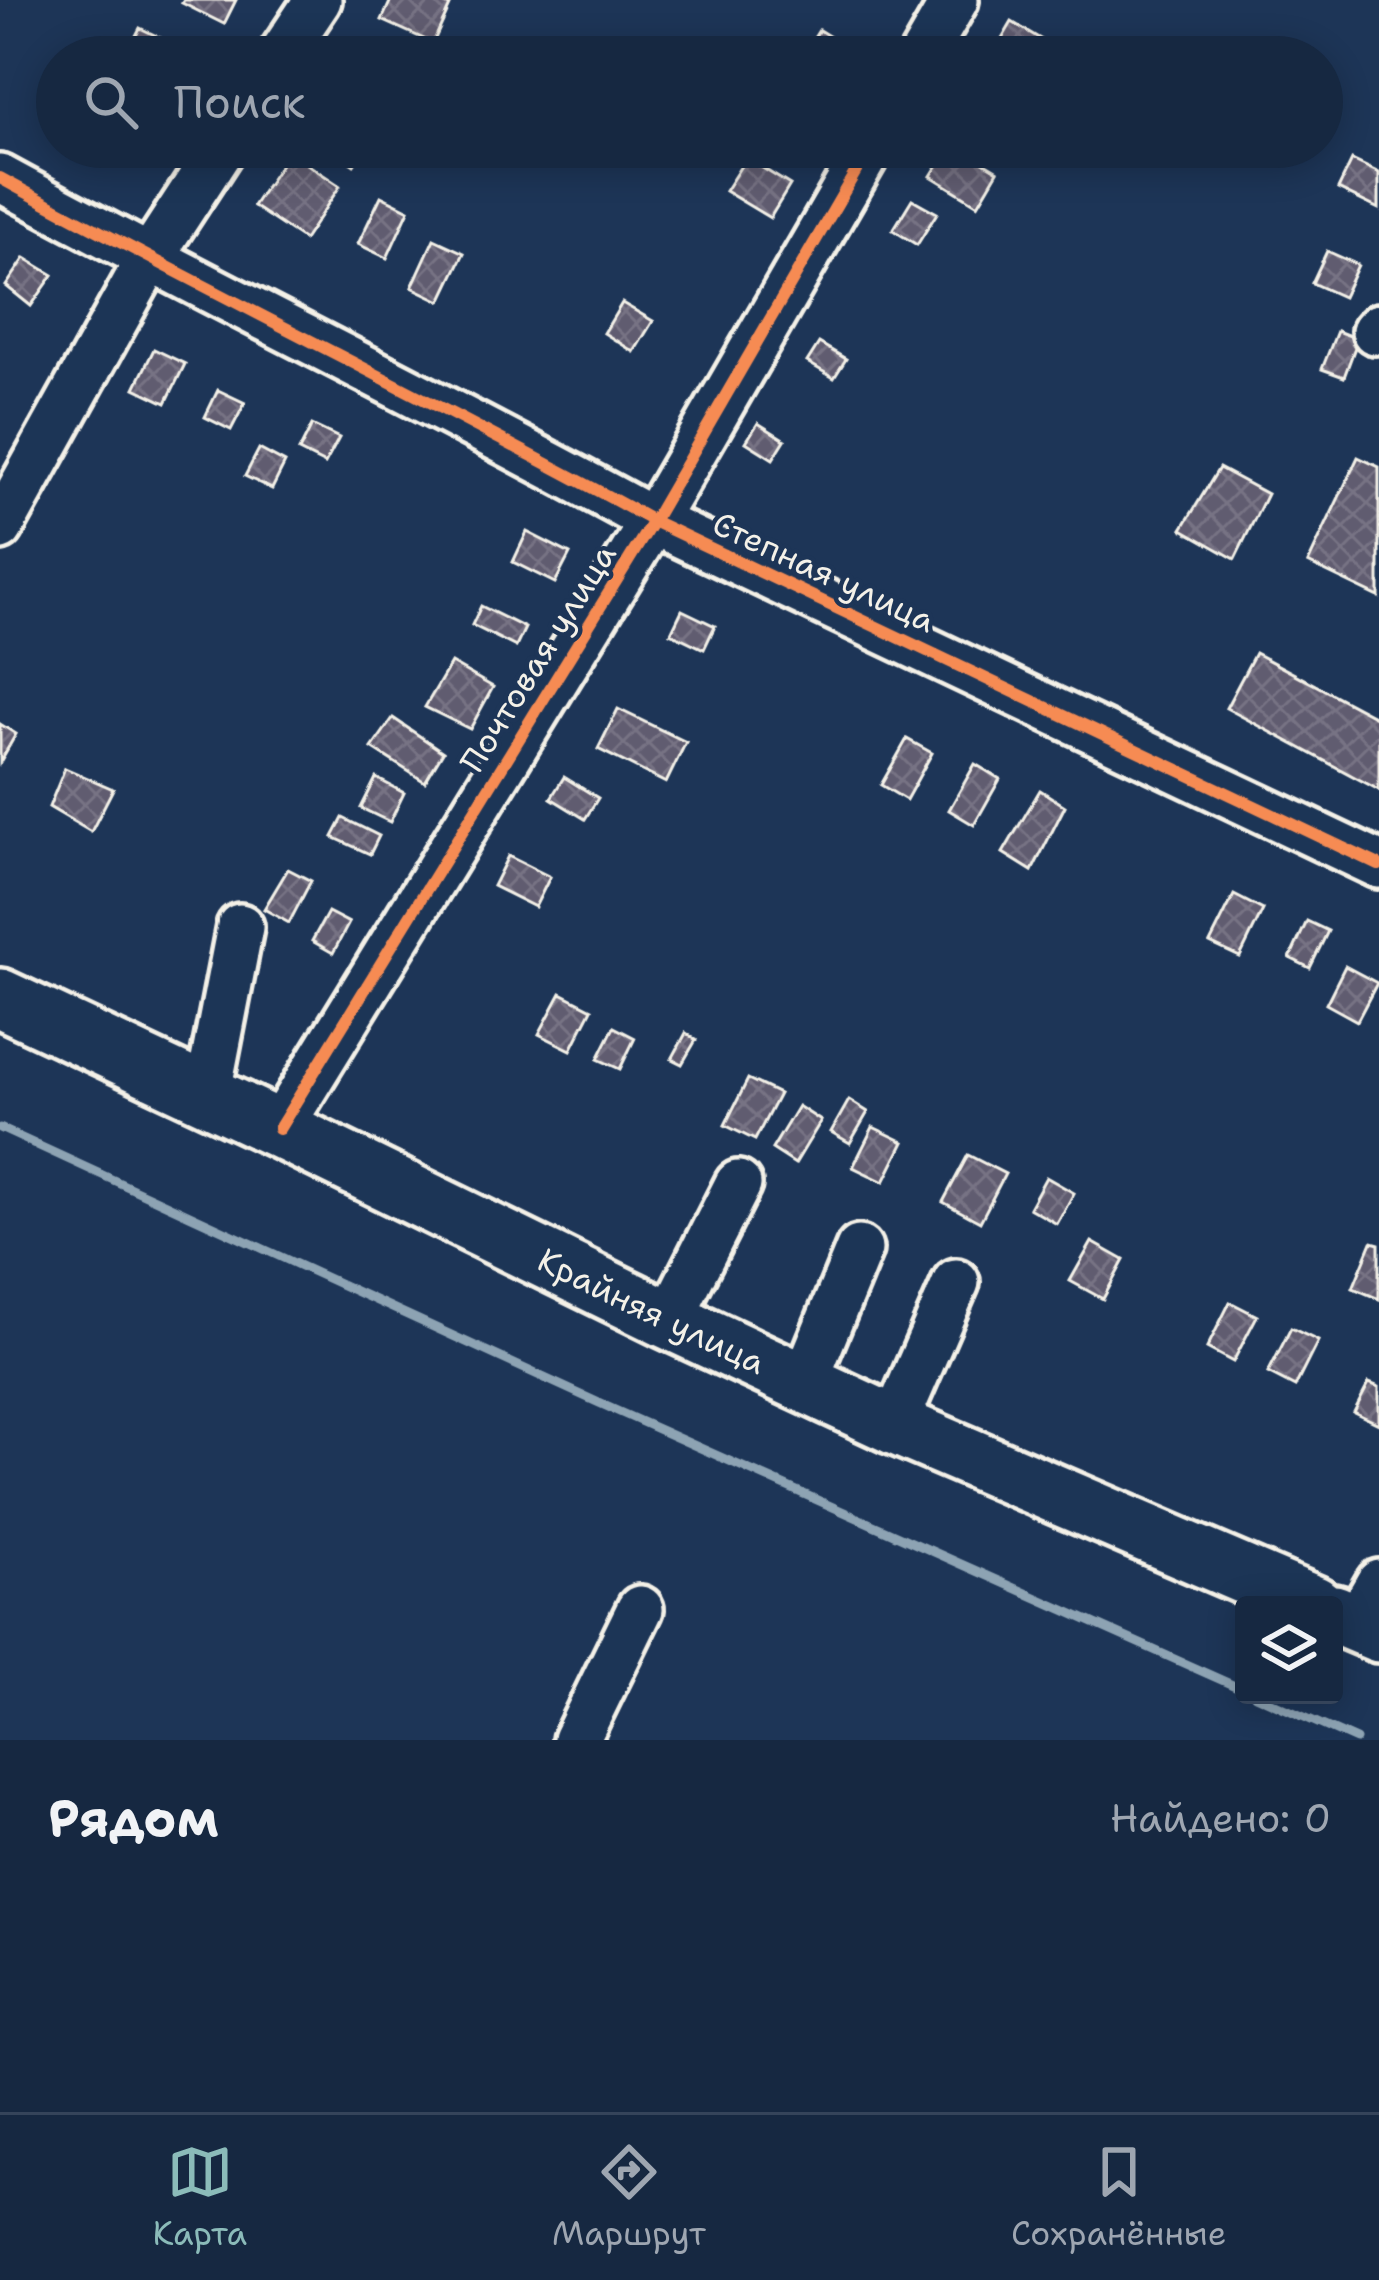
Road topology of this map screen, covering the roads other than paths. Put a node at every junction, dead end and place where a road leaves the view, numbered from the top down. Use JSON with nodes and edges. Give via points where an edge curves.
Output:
{"nodes":[{"id":1,"x":318,"y":0,"type":"edge"},
{"id":2,"x":955,"y":0,"type":"edge"},
{"id":3,"x":294,"y":36,"type":"edge"},
{"id":4,"x":934,"y":36,"type":"edge"},
{"id":5,"x":208,"y":168,"type":"edge"},
{"id":6,"x":858,"y":168,"type":"edge"},
{"id":7,"x":0,"y":178,"type":"edge"},
{"id":8,"x":149,"y":259,"type":"junction"},
{"id":9,"x":653,"y":521,"type":"junction"},
{"id":10,"x":0,"y":527,"type":"edge"},
{"id":11,"x":1379,"y":865,"type":"edge"},
{"id":12,"x":240,"y":927,"type":"dead end"},
{"id":13,"x":0,"y":998,"type":"edge"},
{"id":14,"x":207,"y":1097,"type":"junction"},
{"id":15,"x":279,"y":1130,"type":"junction"},
{"id":16,"x":738,"y":1184,"type":"dead end"},
{"id":17,"x":859,"y":1249,"type":"dead end"},
{"id":18,"x":956,"y":1282,"type":"dead end"},
{"id":19,"x":669,"y":1321,"type":"junction"},
{"id":20,"x":804,"y":1383,"type":"junction"},
{"id":21,"x":893,"y":1425,"type":"junction"},
{"id":22,"x":640,"y":1609,"type":"dead end"},
{"id":23,"x":1352,"y":1611,"type":"edge"},
{"id":24,"x":575,"y":1740,"type":"edge"}],
"edges":[{"from":1,"to":3,"type":"street"},
{"from":2,"to":4,"type":"street"},
{"from":5,"to":8,"type":"street"},
{"from":6,"to":9,"type":"street","name":"Почтовая улица"},
{"from":7,"to":8,"type":"street","name":"Степная улица"},
{"from":8,"to":9,"type":"street","name":"Степная улица"},
{"from":8,"to":10,"type":"street"},
{"from":9,"to":11,"type":"street","name":"Степная улица"},
{"from":9,"to":15,"type":"street","name":"Почтовая улица"},
{"from":12,"to":14,"type":"street"},
{"from":13,"to":14,"type":"main road","name":"Крайняя улица"},
{"from":14,"to":15,"type":"main road","name":"Крайняя улица"},
{"from":15,"to":19,"type":"main road","name":"Крайняя улица"},
{"from":16,"to":19,"type":"street"},
{"from":17,"to":20,"type":"street"},
{"from":18,"to":21,"type":"street"},
{"from":19,"to":20,"type":"main road","name":"Крайняя улица"},
{"from":20,"to":21,"type":"main road","name":"Крайняя улица"},
{"from":21,"to":23,"type":"main road","name":"Крайняя улица"},
{"from":22,"to":24,"type":"street"}]}
